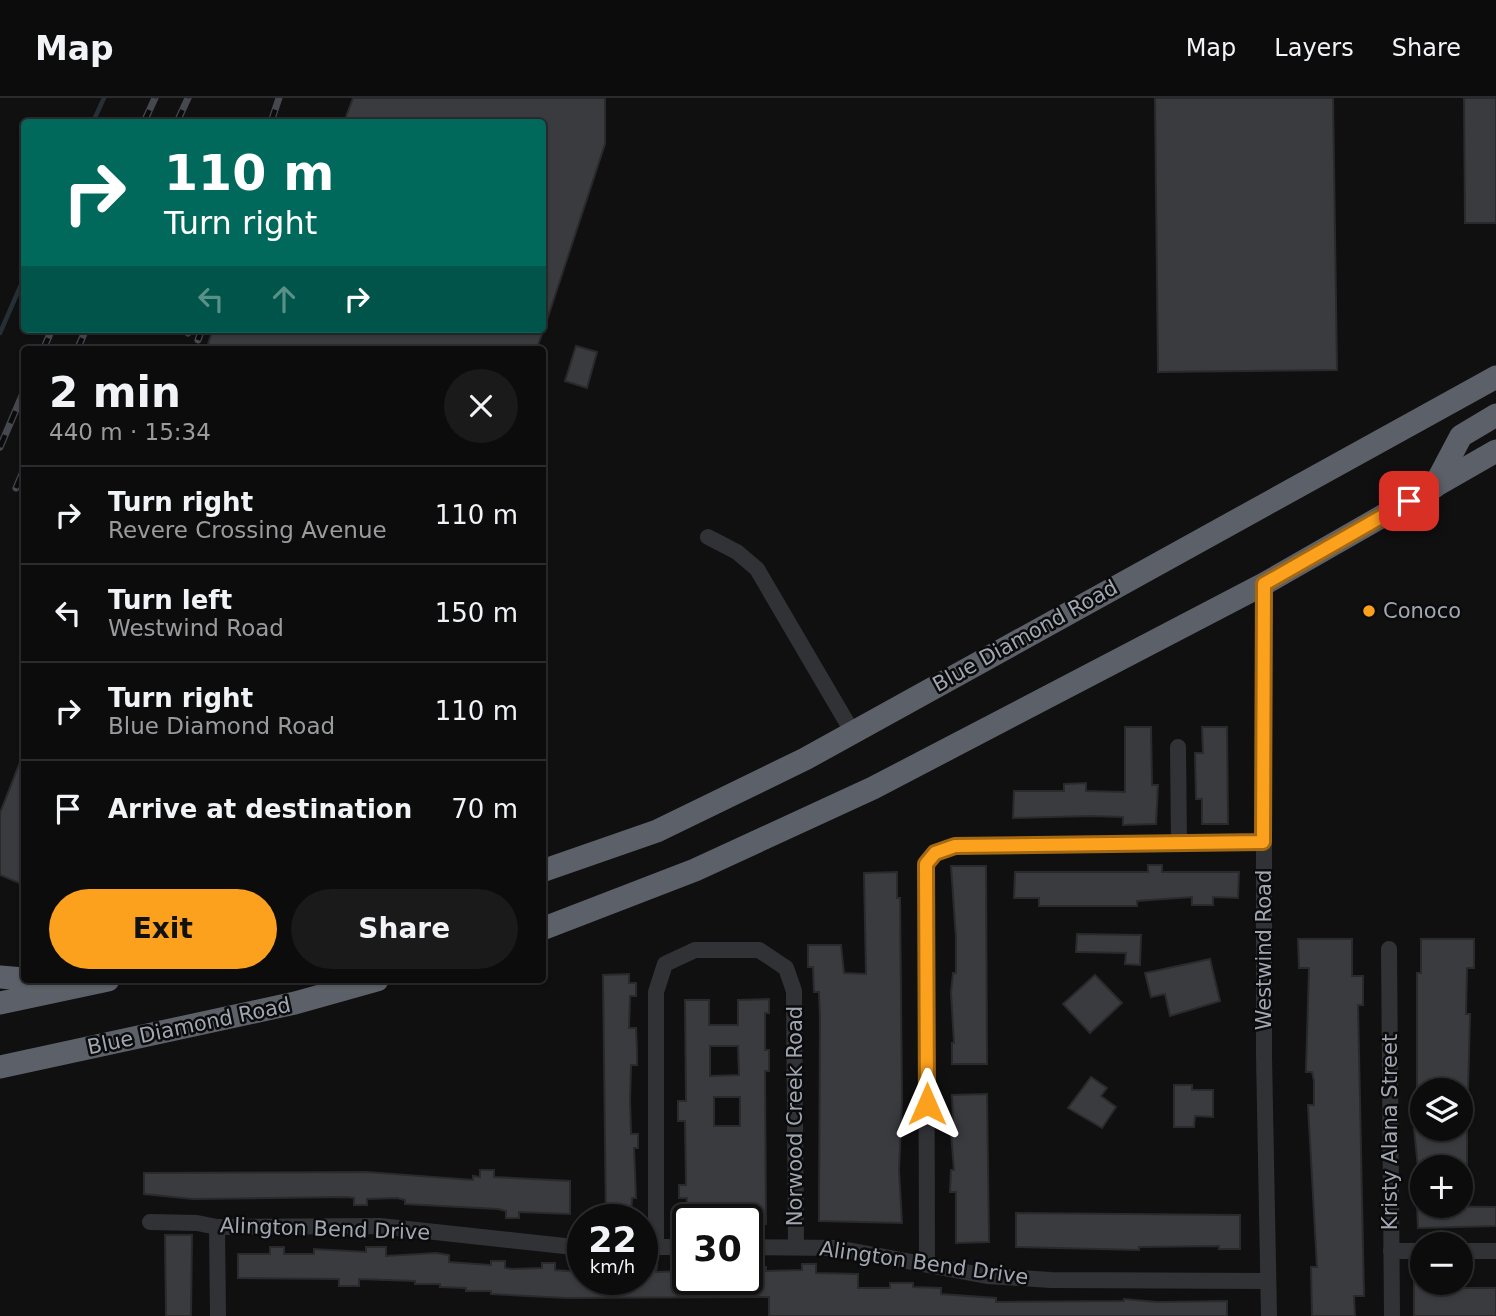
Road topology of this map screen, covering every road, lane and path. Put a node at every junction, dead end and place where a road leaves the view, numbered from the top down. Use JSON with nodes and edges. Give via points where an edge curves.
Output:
{"nodes":[{"id":1,"x":1496,"y":377,"type":"edge"},
{"id":2,"x":1496,"y":415,"type":"edge"},
{"id":3,"x":1496,"y":452,"type":"edge"},
{"id":4,"x":1434,"y":487,"type":"junction"},
{"id":5,"x":708,"y":537,"type":"dead end"},
{"id":6,"x":1264,"y":584,"type":"junction"},
{"id":7,"x":853,"y":733,"type":"junction"},
{"id":8,"x":1178,"y":747,"type":"dead end"},
{"id":9,"x":1263,"y":842,"type":"junction"},
{"id":10,"x":1178,"y":844,"type":"junction"},
{"id":11,"x":546,"y":870,"type":"edge"},
{"id":12,"x":546,"y":927,"type":"edge"},
{"id":13,"x":1389,"y":949,"type":"dead end"},
{"id":14,"x":0,"y":977,"type":"edge"},
{"id":15,"x":21,"y":979,"type":"edge"},
{"id":16,"x":94,"y":983,"type":"edge"},
{"id":17,"x":366,"y":983,"type":"edge"},
{"id":18,"x":0,"y":1003,"type":"edge"},
{"id":19,"x":31,"y":1060,"type":"junction"},
{"id":20,"x":0,"y":1067,"type":"edge"},
{"id":21,"x":0,"y":1082,"type":"edge"},
{"id":22,"x":650,"y":1204,"type":"edge"},
{"id":23,"x":150,"y":1222,"type":"dead end"},
{"id":24,"x":217,"y":1227,"type":"junction"},
{"id":25,"x":567,"y":1246,"type":"edge"},
{"id":26,"x":796,"y":1246,"type":"junction"},
{"id":27,"x":763,"y":1247,"type":"edge"},
{"id":28,"x":1391,"y":1251,"type":"junction"},
{"id":29,"x":1410,"y":1251,"type":"edge"},
{"id":30,"x":1473,"y":1251,"type":"edge"},
{"id":31,"x":1496,"y":1251,"type":"edge"},
{"id":32,"x":928,"y":1264,"type":"junction"},
{"id":33,"x":1268,"y":1281,"type":"junction"},
{"id":34,"x":218,"y":1316,"type":"edge"},
{"id":35,"x":1269,"y":1316,"type":"edge"},
{"id":36,"x":1392,"y":1316,"type":"edge"}],
"edges":[{"from":1,"to":7,"type":"highway","name":"Blue Diamond Road"},
{"from":2,"to":4,"type":"highway","via":[[1461,436]]},
{"from":3,"to":4,"type":"highway"},
{"from":4,"to":6,"type":"highway"},
{"from":5,"to":7,"type":"street","via":[[757,569]]},
{"from":6,"to":9,"type":"street","name":"Westwind Road"},
{"from":6,"to":12,"type":"highway","via":[[873,788],[695,870]]},
{"from":7,"to":11,"type":"highway","name":"Blue Diamond Road","via":[[657,831]]},
{"from":8,"to":10,"type":"street"},
{"from":9,"to":10,"type":"street"},
{"from":9,"to":33,"type":"street","name":"Westwind Road"},
{"from":10,"to":32,"type":"street","via":[[955,846],[935,853],[926,864]]},
{"from":13,"to":28,"type":"street","name":"Kristy Alana Street"},
{"from":14,"to":15,"type":"highway"},
{"from":16,"to":18,"type":"highway"},
{"from":17,"to":19,"type":"highway","name":"Blue Diamond Road","via":[[295,1003]]},
{"from":19,"to":20,"type":"highway","name":"Blue Diamond Road"},
{"from":19,"to":21,"type":"highway"},
{"from":22,"to":26,"type":"street","name":"Norwood Creek Road","via":[[656,992],[665,964],[695,950],[759,950],[786,968],[793,990]]},
{"from":23,"to":24,"type":"street","name":"Alington Bend Drive"},
{"from":24,"to":25,"type":"street","name":"Alington Bend Drive","via":[[380,1226]]},
{"from":24,"to":34,"type":"street"},
{"from":26,"to":27,"type":"street","name":"Alington Bend Drive"},
{"from":26,"to":32,"type":"street","name":"Alington Bend Drive","via":[[837,1248]]},
{"from":28,"to":29,"type":"street"},
{"from":28,"to":36,"type":"street","name":"Kristy Alana Street"},
{"from":30,"to":31,"type":"street"},
{"from":32,"to":33,"type":"street","name":"Alington Bend Drive","via":[[986,1276],[1051,1280]]},
{"from":33,"to":35,"type":"street","name":"Westwind Road"}]}
